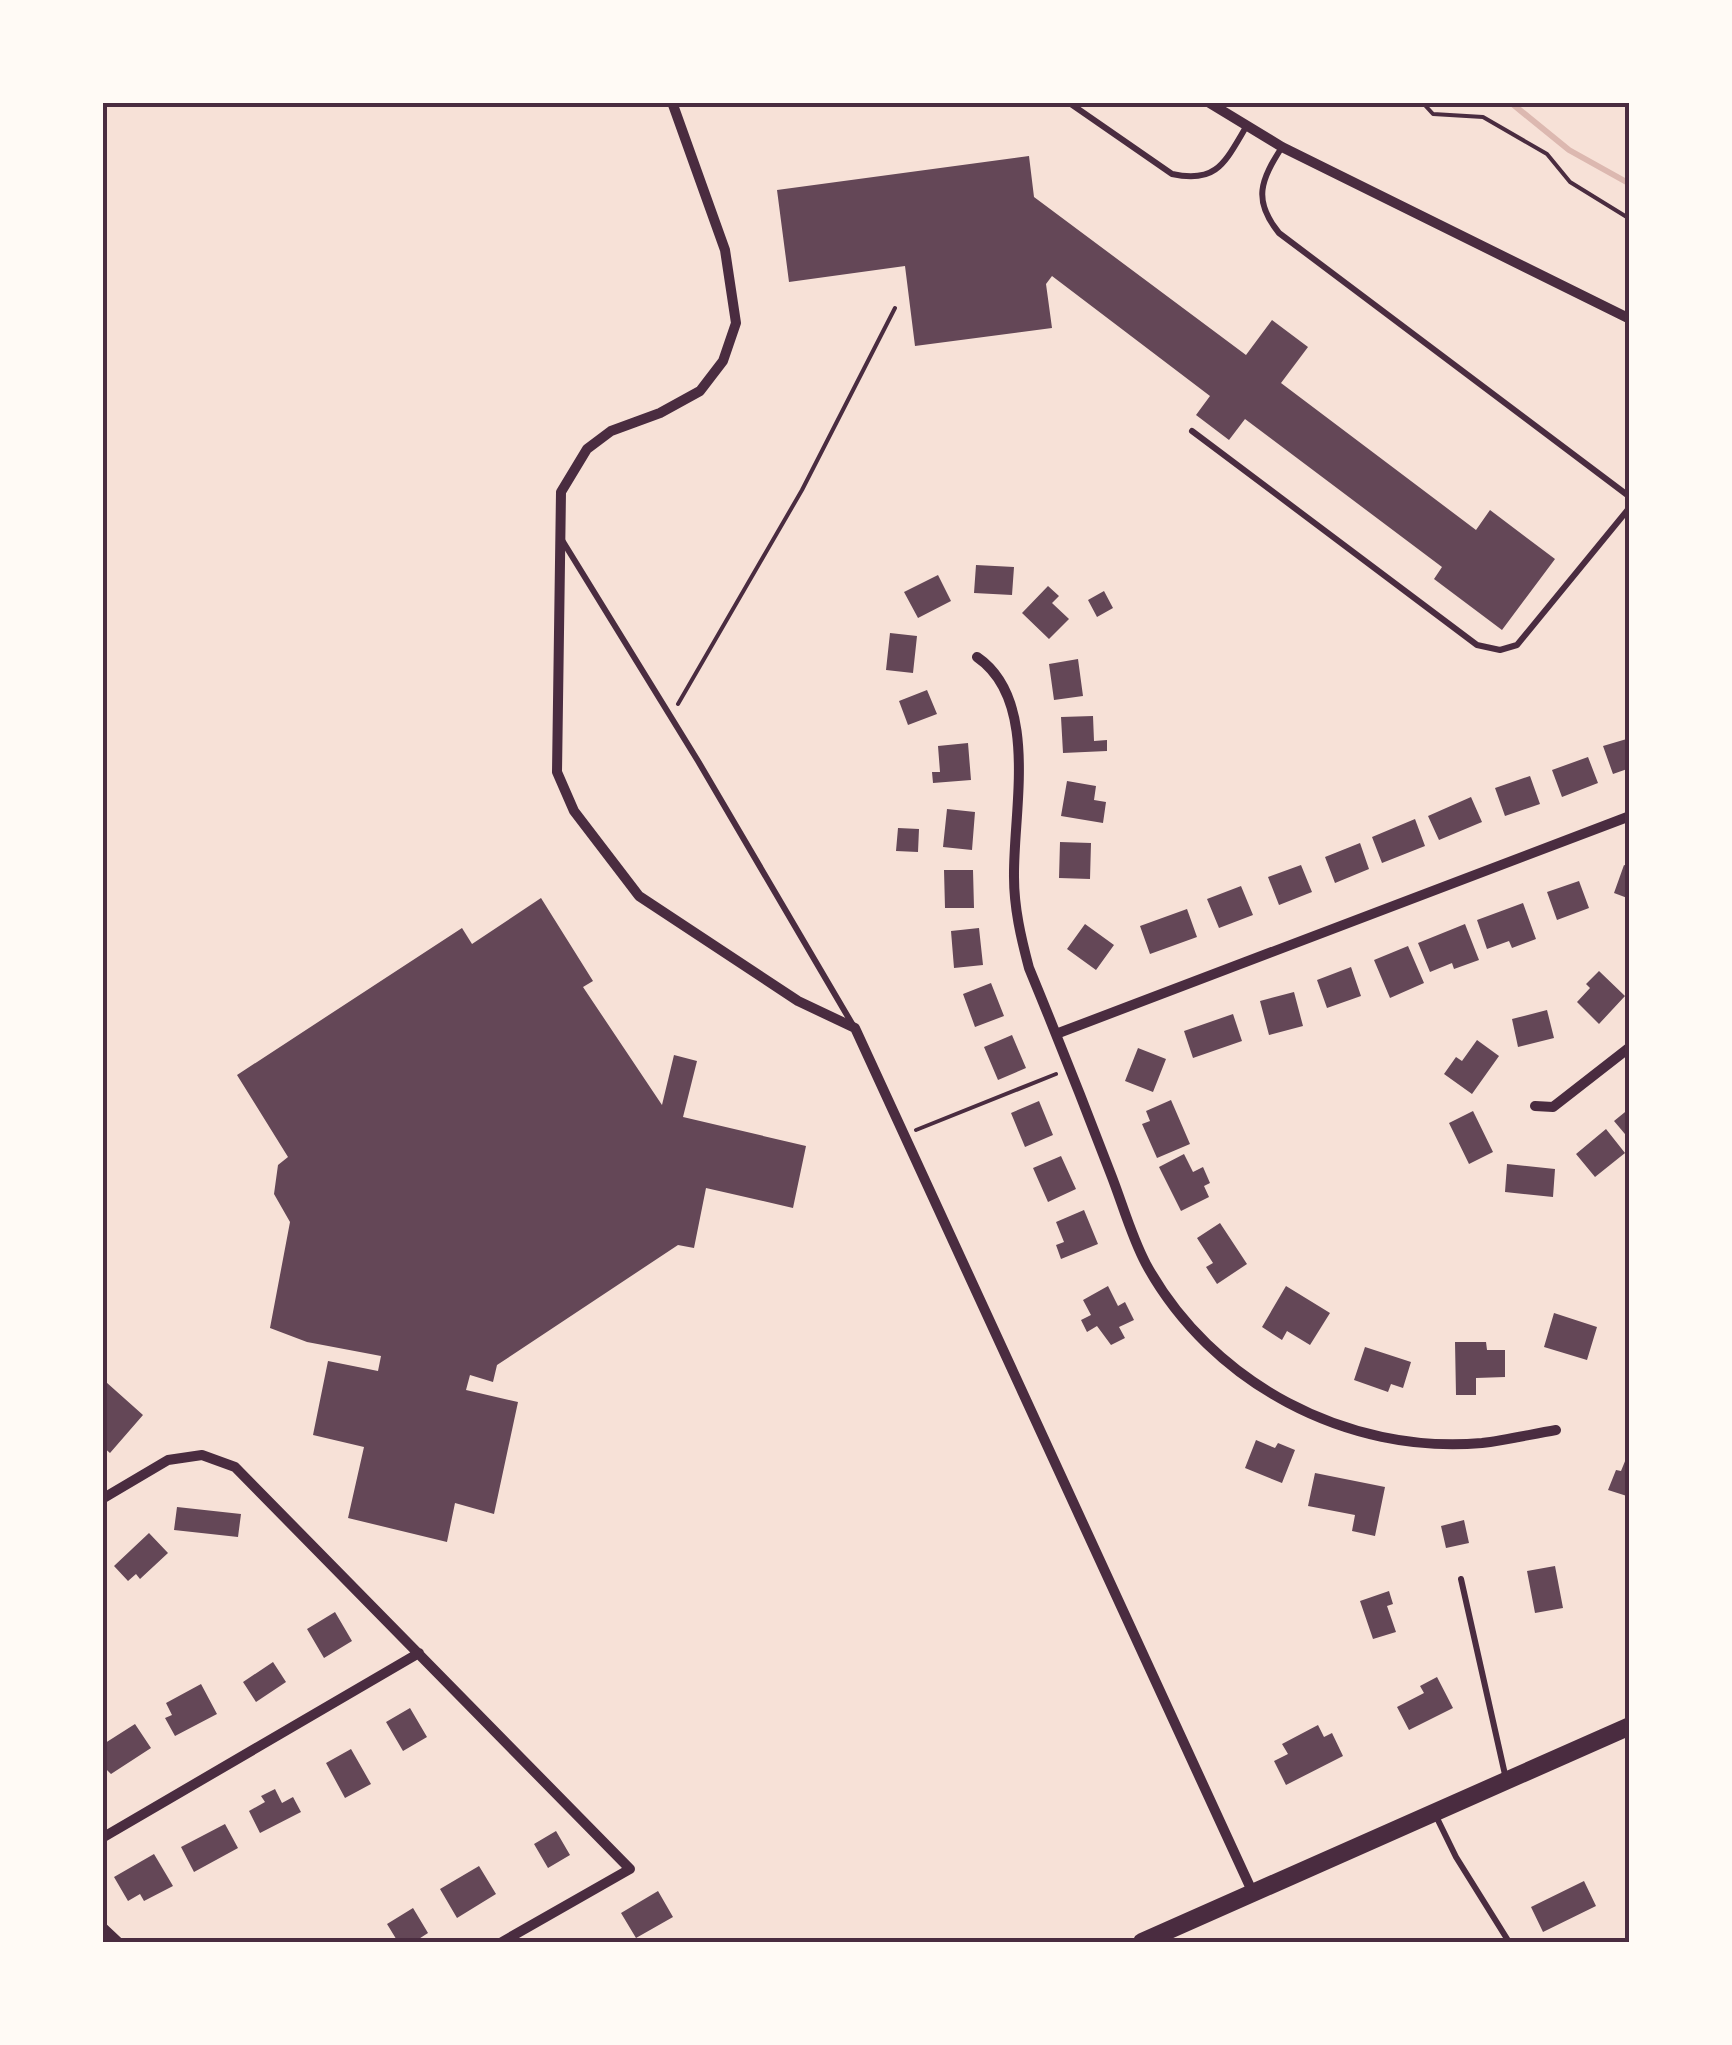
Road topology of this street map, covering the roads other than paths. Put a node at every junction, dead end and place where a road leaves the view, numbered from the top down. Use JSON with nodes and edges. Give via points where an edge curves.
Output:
{"nodes":[{"id":1,"x":672,"y":102,"type":"edge"},
{"id":2,"x":1068,"y":102,"type":"edge"},
{"id":3,"x":1208,"y":102,"type":"edge"},
{"id":4,"x":1246,"y":127,"type":"junction"},
{"id":5,"x":1282,"y":147,"type":"junction"},
{"id":6,"x":1630,"y":319,"type":"edge"},
{"id":7,"x":1192,"y":430,"type":"dead end"},
{"id":8,"x":1630,"y":497,"type":"edge"},
{"id":9,"x":1630,"y":507,"type":"edge"},
{"id":10,"x":560,"y":538,"type":"junction"},
{"id":11,"x":977,"y":657,"type":"dead end"},
{"id":12,"x":1630,"y":816,"type":"edge"},
{"id":13,"x":855,"y":1028,"type":"junction"},
{"id":14,"x":1056,"y":1034,"type":"junction"},
{"id":15,"x":1630,"y":1048,"type":"edge"},
{"id":16,"x":1535,"y":1106,"type":"dead end"},
{"id":17,"x":1556,"y":1430,"type":"dead end"},
{"id":18,"x":102,"y":1500,"type":"edge"},
{"id":19,"x":1461,"y":1579,"type":"dead end"},
{"id":20,"x":419,"y":1654,"type":"junction"},
{"id":21,"x":1630,"y":1726,"type":"edge"},
{"id":22,"x":1506,"y":1780,"type":"junction"},
{"id":23,"x":1434,"y":1812,"type":"junction"},
{"id":24,"x":102,"y":1838,"type":"edge"},
{"id":25,"x":1252,"y":1892,"type":"junction"},
{"id":26,"x":102,"y":1927,"type":"edge"},
{"id":27,"x":118,"y":1942,"type":"edge"},
{"id":28,"x":502,"y":1942,"type":"edge"},
{"id":29,"x":1142,"y":1942,"type":"edge"},
{"id":30,"x":1509,"y":1942,"type":"edge"}],
"edges":[{"from":1,"to":10,"type":"street","via":[[725,250],[736,323],[723,362],[700,391],[611,431],[587,449],[561,492]]},
{"from":2,"to":4,"type":"lane","via":[[1172,174],[1188,178],[1218,169]]},
{"from":3,"to":4,"type":"street"},
{"from":4,"to":5,"type":"street"},
{"from":5,"to":6,"type":"street"},
{"from":5,"to":8,"type":"lane","via":[[1260,192],[1266,217],[1279,233]]},
{"from":7,"to":9,"type":"lane","via":[[1477,645],[1500,650],[1517,645]]},
{"from":10,"to":13,"type":"lane"},
{"from":10,"to":13,"type":"street","via":[[557,772],[574,810],[639,896],[798,1000]]},
{"from":11,"to":14,"type":"street","via":[[992,667],[1013,713],[1018,924]]},
{"from":12,"to":14,"type":"street"},
{"from":13,"to":25,"type":"street"},
{"from":14,"to":17,"type":"street","via":[[1146,1264],[1186,1321],[1237,1371],[1285,1403],[1386,1438],[1481,1443]]},
{"from":15,"to":16,"type":"street","via":[[1553,1108]]},
{"from":18,"to":20,"type":"street","via":[[168,1460],[202,1455],[235,1467]]},
{"from":19,"to":22,"type":"lane"},
{"from":20,"to":24,"type":"street"},
{"from":20,"to":28,"type":"street","via":[[630,1869]]},
{"from":21,"to":22,"type":"main road"},
{"from":22,"to":23,"type":"main road"},
{"from":23,"to":25,"type":"main road"},
{"from":23,"to":30,"type":"lane"},
{"from":25,"to":29,"type":"main road"},
{"from":26,"to":27,"type":"street"}]}
